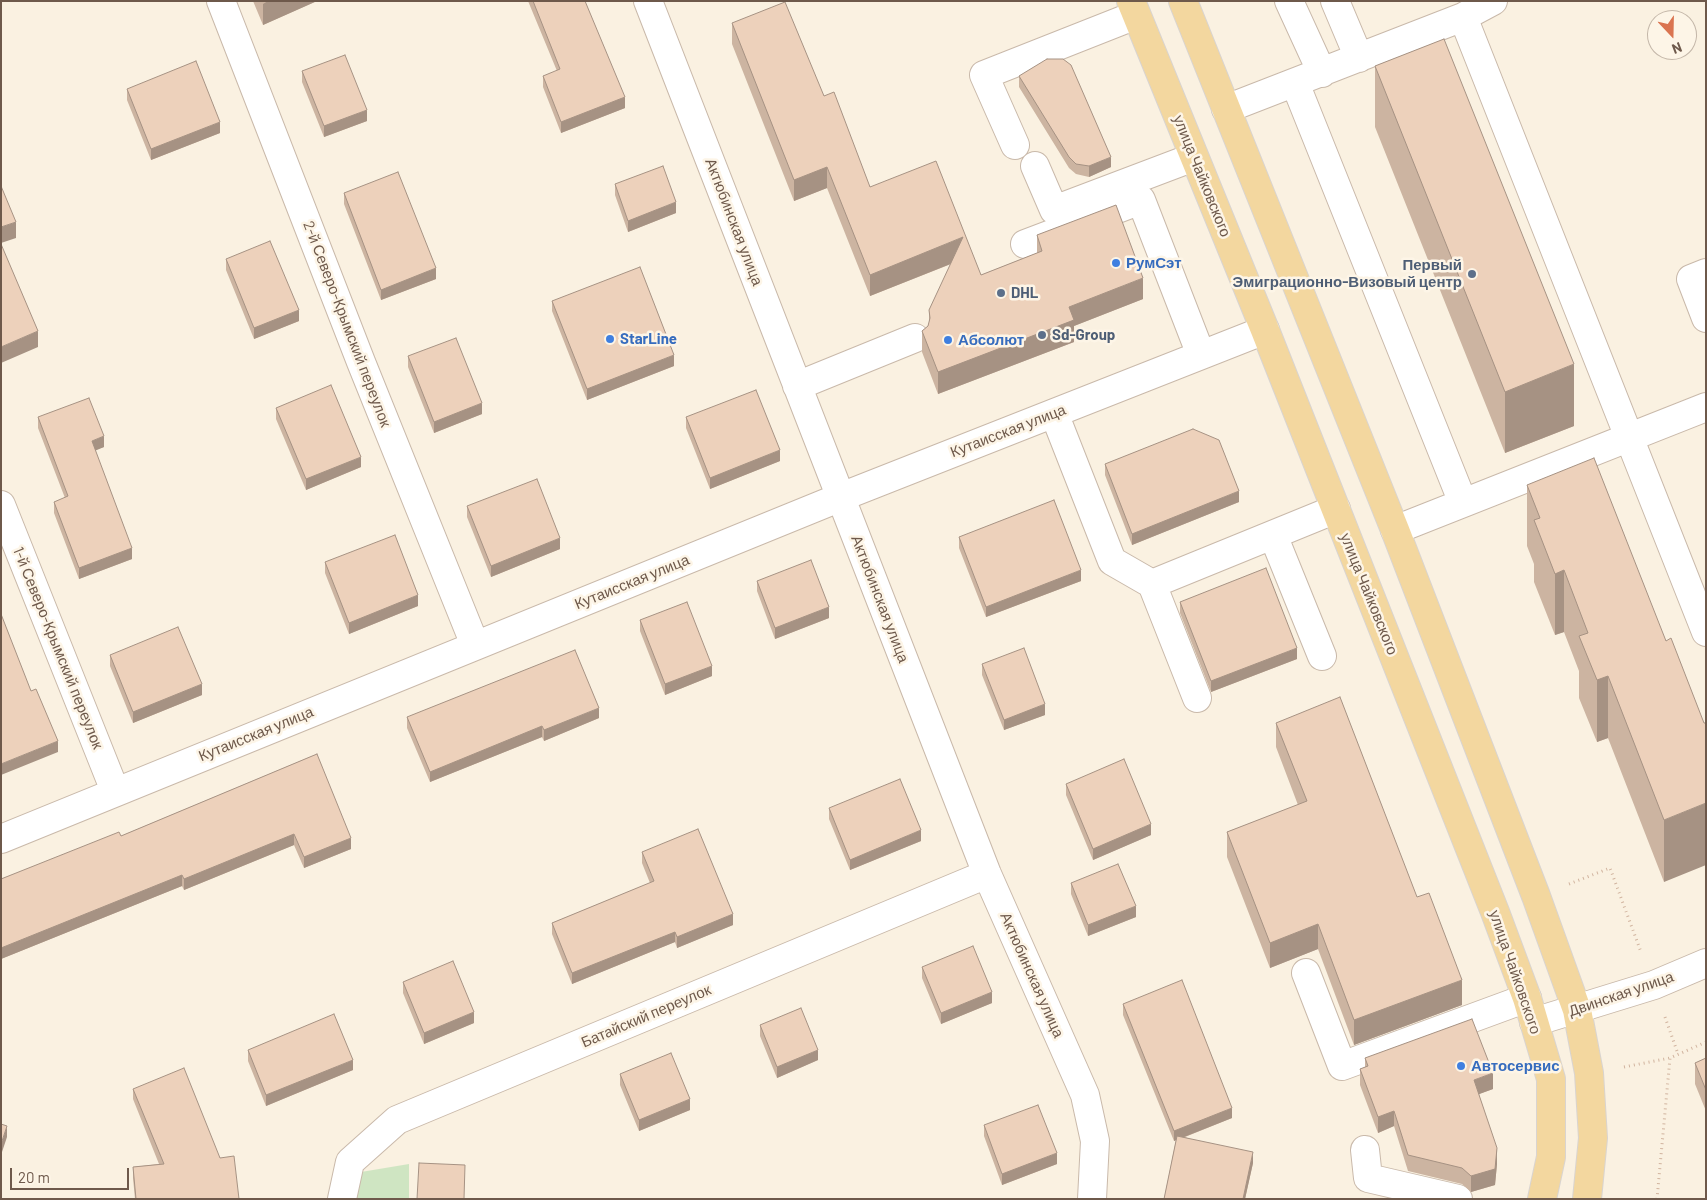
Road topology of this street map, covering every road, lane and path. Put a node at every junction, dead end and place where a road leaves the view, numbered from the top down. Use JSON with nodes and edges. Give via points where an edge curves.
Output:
{"nodes":[{"id":1,"x":221,"y":1,"type":"edge"},
{"id":2,"x":648,"y":1,"type":"edge"},
{"id":3,"x":1183,"y":1,"type":"edge"},
{"id":4,"x":1289,"y":1,"type":"edge"},
{"id":5,"x":1336,"y":1,"type":"edge"},
{"id":6,"x":1493,"y":1,"type":"edge"},
{"id":7,"x":1134,"y":8,"type":"edge"},
{"id":8,"x":1463,"y":17,"type":"junction"},
{"id":9,"x":1359,"y":58,"type":"junction"},
{"id":10,"x":1322,"y":73,"type":"junction"},
{"id":11,"x":1295,"y":83,"type":"junction"},
{"id":12,"x":1226,"y":109,"type":"junction"},
{"id":13,"x":1015,"y":145,"type":"dead end"},
{"id":14,"x":1194,"y":157,"type":"junction"},
{"id":15,"x":1035,"y":166,"type":"dead end"},
{"id":16,"x":1025,"y":244,"type":"dead end"},
{"id":17,"x":1706,"y":273,"type":"edge"},
{"id":18,"x":1706,"y":318,"type":"edge"},
{"id":19,"x":1265,"y":330,"type":"junction"},
{"id":20,"x":914,"y":338,"type":"dead end"},
{"id":21,"x":1201,"y":355,"type":"junction"},
{"id":22,"x":798,"y":386,"type":"junction"},
{"id":23,"x":1706,"y":407,"type":"edge"},
{"id":24,"x":1054,"y":413,"type":"junction"},
{"id":25,"x":1629,"y":438,"type":"junction"},
{"id":26,"x":841,"y":497,"type":"junction"},
{"id":27,"x":1463,"y":503,"type":"junction"},
{"id":28,"x":1,"y":504,"type":"edge"},
{"id":29,"x":1336,"y":510,"type":"junction"},
{"id":30,"x":1394,"y":530,"type":"junction"},
{"id":31,"x":1273,"y":535,"type":"junction"},
{"id":32,"x":1152,"y":584,"type":"junction"},
{"id":33,"x":1706,"y":632,"type":"edge"},
{"id":34,"x":475,"y":645,"type":"junction"},
{"id":35,"x":1322,"y":656,"type":"dead end"},
{"id":36,"x":1197,"y":698,"type":"dead end"},
{"id":37,"x":115,"y":791,"type":"junction"},
{"id":38,"x":1,"y":839,"type":"edge"},
{"id":39,"x":987,"y":874,"type":"junction"},
{"id":40,"x":1536,"y":896,"type":"junction"},
{"id":41,"x":1706,"y":963,"type":"edge"},
{"id":42,"x":1306,"y":973,"type":"dead end"},
{"id":43,"x":1654,"y":985,"type":"junction"},
{"id":44,"x":1530,"y":1010,"type":"junction"},
{"id":45,"x":1577,"y":1010,"type":"junction"},
{"id":46,"x":1706,"y":1042,"type":"edge"},
{"id":47,"x":1678,"y":1054,"type":"junction"},
{"id":48,"x":1670,"y":1058,"type":"junction"},
{"id":49,"x":1624,"y":1067,"type":"dead end"},
{"id":50,"x":1366,"y":1150,"type":"dead end"},
{"id":51,"x":342,"y":1199,"type":"edge"},
{"id":52,"x":1092,"y":1199,"type":"edge"},
{"id":53,"x":1458,"y":1199,"type":"edge"},
{"id":54,"x":1542,"y":1199,"type":"edge"},
{"id":55,"x":1587,"y":1199,"type":"edge"},
{"id":56,"x":1657,"y":1199,"type":"edge"}],
"edges":[{"from":1,"to":34,"type":"street","name":"2-й Северо-Крымский переулок"},
{"from":2,"to":22,"type":"street","name":"Актюбинская улица"},
{"from":3,"to":12,"type":"main road"},
{"from":4,"to":10,"type":"street"},
{"from":5,"to":9,"type":"street"},
{"from":6,"to":8,"type":"street"},
{"from":7,"to":13,"type":"street","via":[[984,76]]},
{"from":7,"to":14,"type":"main road","name":"улица Чайковского"},
{"from":8,"to":9,"type":"street"},
{"from":8,"to":25,"type":"street"},
{"from":9,"to":10,"type":"street"},
{"from":10,"to":11,"type":"street"},
{"from":11,"to":12,"type":"street"},
{"from":11,"to":27,"type":"street"},
{"from":12,"to":30,"type":"main road"},
{"from":14,"to":15,"type":"street","via":[[1054,210]]},
{"from":14,"to":19,"type":"main road","name":"улица Чайковского"},
{"from":16,"to":21,"type":"street","via":[[1141,200]]},
{"from":17,"to":18,"type":"street","via":[[1691,279]]},
{"from":19,"to":21,"type":"street","name":"Кутаисская улица"},
{"from":19,"to":29,"type":"main road","name":"улица Чайковского"},
{"from":20,"to":22,"type":"street"},
{"from":21,"to":24,"type":"street","name":"Кутаисская улица"},
{"from":22,"to":26,"type":"street","name":"Актюбинская улица"},
{"from":23,"to":25,"type":"street"},
{"from":24,"to":26,"type":"street","name":"Кутаисская улица"},
{"from":24,"to":32,"type":"street","via":[[1112,561]]},
{"from":25,"to":27,"type":"street"},
{"from":25,"to":33,"type":"street"},
{"from":26,"to":34,"type":"street","name":"Кутаисская улица"},
{"from":26,"to":39,"type":"street","name":"Актюбинская улица"},
{"from":27,"to":30,"type":"street"},
{"from":28,"to":37,"type":"street","name":"1-й Северо-Крымский переулок"},
{"from":29,"to":31,"type":"street"},
{"from":29,"to":44,"type":"main road","name":"улица Чайковского","via":[[1495,912]]},
{"from":30,"to":40,"type":"main road"},
{"from":31,"to":32,"type":"street"},
{"from":31,"to":35,"type":"street"},
{"from":32,"to":36,"type":"street"},
{"from":34,"to":37,"type":"street","name":"Кутаисская улица"},
{"from":37,"to":38,"type":"street","name":"Кутаисская улица"},
{"from":39,"to":51,"type":"street","name":"Батайский переулок","via":[[398,1120],[350,1162]]},
{"from":39,"to":52,"type":"street","name":"Актюбинская улица","via":[[1085,1095],[1095,1141]]},
{"from":40,"to":43,"type":"path","via":[[1610,868]]},
{"from":40,"to":45,"type":"main road"},
{"from":41,"to":43,"type":"street","name":"Двинская улица"},
{"from":42,"to":44,"type":"street","name":"Двинская улица","via":[[1342,1066]]},
{"from":43,"to":45,"type":"street","name":"Двинская улица"},
{"from":43,"to":47,"type":"path"},
{"from":44,"to":45,"type":"street","name":"Двинская улица"},
{"from":44,"to":54,"type":"main road","name":"улица Чайковского","via":[[1551,1079],[1551,1157]]},
{"from":45,"to":55,"type":"main road","via":[[1589,1073],[1593,1138]]},
{"from":46,"to":47,"type":"path"},
{"from":47,"to":48,"type":"path"},
{"from":48,"to":49,"type":"path"},
{"from":48,"to":56,"type":"path"},
{"from":50,"to":53,"type":"street","via":[[1368,1178]]}]}
